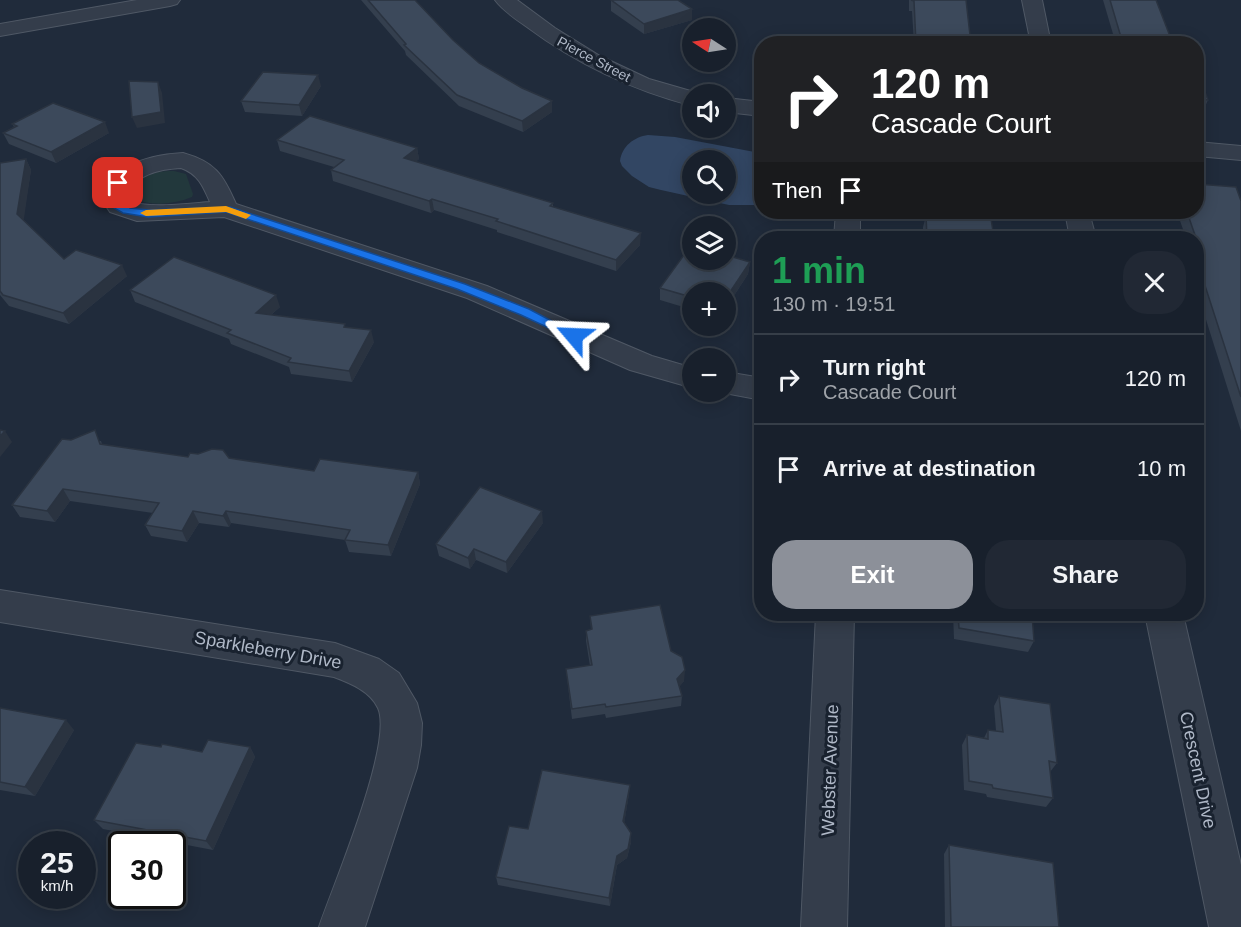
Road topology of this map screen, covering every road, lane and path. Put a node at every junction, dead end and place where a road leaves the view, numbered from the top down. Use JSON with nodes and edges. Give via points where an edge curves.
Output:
{"nodes":[{"id":1,"x":170,"y":0,"type":"edge"},
{"id":2,"x":505,"y":0,"type":"edge"},
{"id":3,"x":1032,"y":0,"type":"edge"},
{"id":4,"x":0,"y":30,"type":"edge"},
{"id":5,"x":1039,"y":36,"type":"edge"},
{"id":6,"x":682,"y":96,"type":"edge"},
{"id":7,"x":736,"y":106,"type":"edge"},
{"id":8,"x":754,"y":108,"type":"edge"},
{"id":9,"x":1204,"y":150,"type":"edge"},
{"id":10,"x":1241,"y":153,"type":"edge"},
{"id":11,"x":226,"y":209,"type":"dead end"},
{"id":12,"x":682,"y":375,"type":"edge"},
{"id":13,"x":736,"y":384,"type":"edge"},
{"id":14,"x":754,"y":387,"type":"edge"},
{"id":15,"x":0,"y":606,"type":"edge"},
{"id":16,"x":835,"y":621,"type":"edge"},
{"id":17,"x":1166,"y":621,"type":"edge"},
{"id":18,"x":342,"y":927,"type":"edge"},
{"id":19,"x":824,"y":927,"type":"edge"},
{"id":20,"x":1232,"y":927,"type":"edge"}],
"edges":[{"from":1,"to":4,"type":"street"},
{"from":2,"to":6,"type":"street","name":"Pierce Street","via":[[553,37],[594,60],[646,85]]},
{"from":3,"to":5,"type":"street"},
{"from":7,"to":8,"type":"street"},
{"from":9,"to":10,"type":"street"},
{"from":11,"to":12,"type":"street","via":[[467,289],[641,363]]},
{"from":13,"to":14,"type":"street"},
{"from":15,"to":18,"type":"street","name":"Sparkleberry Drive","via":[[335,660],[370,672],[382,683],[399,708],[402,747]]},
{"from":16,"to":19,"type":"street","name":"Webster Avenue"},
{"from":17,"to":20,"type":"street","name":"Crescent Drive"}]}
